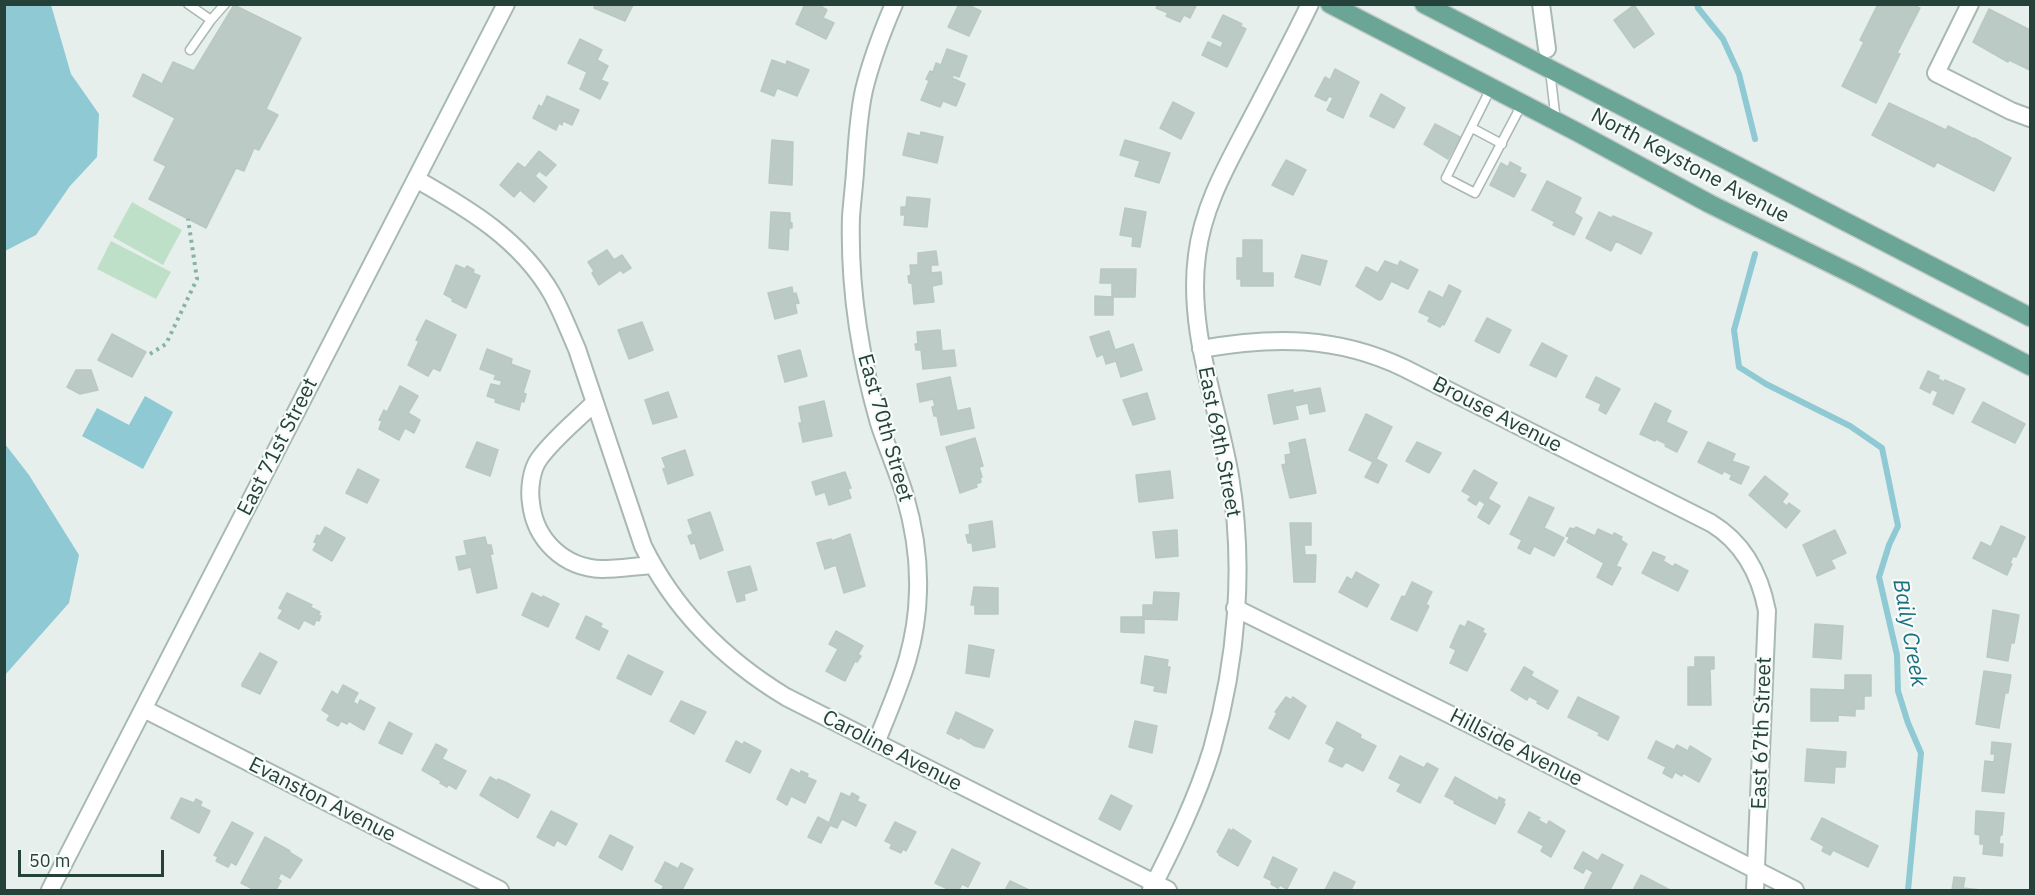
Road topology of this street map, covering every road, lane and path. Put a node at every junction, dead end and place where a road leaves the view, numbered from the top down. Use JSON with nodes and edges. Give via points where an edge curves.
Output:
{"nodes":[{"id":1,"x":188,"y":4,"type":"edge"},
{"id":2,"x":225,"y":4,"type":"edge"},
{"id":3,"x":506,"y":4,"type":"edge"},
{"id":4,"x":894,"y":4,"type":"edge"},
{"id":5,"x":1310,"y":4,"type":"edge"},
{"id":6,"x":1330,"y":4,"type":"edge"},
{"id":7,"x":1424,"y":4,"type":"edge"},
{"id":8,"x":1541,"y":4,"type":"edge"},
{"id":9,"x":1970,"y":4,"type":"edge"},
{"id":10,"x":210,"y":20,"type":"junction"},
{"id":11,"x":1547,"y":49,"type":"joint"},
{"id":12,"x":190,"y":50,"type":"dead end"},
{"id":13,"x":1550,"y":70,"type":"junction"},
{"id":14,"x":1491,"y":88,"type":"junction"},
{"id":15,"x":1522,"y":104,"type":"junction"},
{"id":16,"x":2031,"y":118,"type":"edge"},
{"id":17,"x":1556,"y":121,"type":"junction"},
{"id":18,"x":1472,"y":128,"type":"junction"},
{"id":19,"x":1502,"y":144,"type":"junction"},
{"id":20,"x":416,"y":179,"type":"junction"},
{"id":21,"x":188,"y":219,"type":"dead end"},
{"id":22,"x":2031,"y":317,"type":"edge"},
{"id":23,"x":1201,"y":349,"type":"junction"},
{"id":24,"x":150,"y":354,"type":"dead end"},
{"id":25,"x":2031,"y":366,"type":"edge"},
{"id":26,"x":594,"y":403,"type":"junction"},
{"id":27,"x":653,"y":565,"type":"junction"},
{"id":28,"x":1758,"y":577,"type":"joint"},
{"id":29,"x":1235,"y":608,"type":"junction"},
{"id":30,"x":144,"y":709,"type":"junction"},
{"id":31,"x":876,"y":743,"type":"junction"},
{"id":32,"x":1756,"y":871,"type":"junction"},
{"id":33,"x":1158,"y":888,"type":"edge"},
{"id":34,"x":50,"y":891,"type":"edge"},
{"id":35,"x":500,"y":891,"type":"edge"},
{"id":36,"x":1755,"y":891,"type":"edge"},
{"id":37,"x":1795,"y":891,"type":"edge"}],
"edges":[{"from":1,"to":10,"type":"lane"},
{"from":2,"to":10,"type":"lane"},
{"from":3,"to":20,"type":"street","name":"East 71st Street"},
{"from":4,"to":31,"type":"street","name":"East 70th Street","via":[[861,107],[851,219],[853,274],[866,371],[913,530],[918,593],[907,665]]},
{"from":5,"to":23,"type":"street","name":"East 69th Street","via":[[1208,207],[1195,271]]},
{"from":6,"to":14,"type":"main road","name":"North Keystone Avenue"},
{"from":7,"to":13,"type":"main road","name":"North Keystone Avenue"},
{"from":8,"to":11,"type":"street"},
{"from":9,"to":16,"type":"street","via":[[1936,73]]},
{"from":10,"to":12,"type":"lane"},
{"from":11,"to":13,"type":"lane"},
{"from":13,"to":17,"type":"lane"},
{"from":13,"to":22,"type":"main road","name":"North Keystone Avenue"},
{"from":14,"to":15,"type":"main road","name":"North Keystone Avenue"},
{"from":14,"to":18,"type":"lane"},
{"from":15,"to":17,"type":"main road","name":"North Keystone Avenue"},
{"from":15,"to":19,"type":"lane"},
{"from":17,"to":25,"type":"main road","name":"North Keystone Avenue","via":[[1710,204]]},
{"from":18,"to":19,"type":"lane"},
{"from":18,"to":19,"type":"lane","via":[[1446,178],[1475,193]]},
{"from":20,"to":26,"type":"street","name":"Caroline Avenue","via":[[481,218],[528,260],[565,320]]},
{"from":20,"to":30,"type":"street","name":"East 71st Street"},
{"from":21,"to":24,"type":"path","via":[[197,279],[166,344]]},
{"from":23,"to":28,"type":"street","name":"Brouse Avenue","via":[[1255,340],[1309,341],[1363,352],[1396,364],[1711,523],[1734,541]]},
{"from":23,"to":29,"type":"street","name":"East 69th Street","via":[[1232,492],[1237,546]]},
{"from":26,"to":27,"type":"street","name":"Caroline Avenue"},
{"from":26,"to":27,"type":"street","via":[[539,459],[529,496],[533,518],[549,545],[570,561],[600,568]]},
{"from":27,"to":31,"type":"street","name":"Caroline Avenue","via":[[696,625],[738,664],[786,697]]},
{"from":28,"to":32,"type":"street","name":"East 67th Street","via":[[1767,617]]},
{"from":29,"to":32,"type":"street","name":"Hillside Avenue"},
{"from":29,"to":33,"type":"street","name":"East 69th Street","via":[[1228,680],[1212,749]]},
{"from":30,"to":34,"type":"street","name":"East 71st Street"},
{"from":30,"to":35,"type":"street","name":"Evanston Avenue"},
{"from":31,"to":33,"type":"street","name":"Caroline Avenue"},
{"from":32,"to":36,"type":"street","name":"East 67th Street"},
{"from":32,"to":37,"type":"street","name":"Hillside Avenue"}]}
